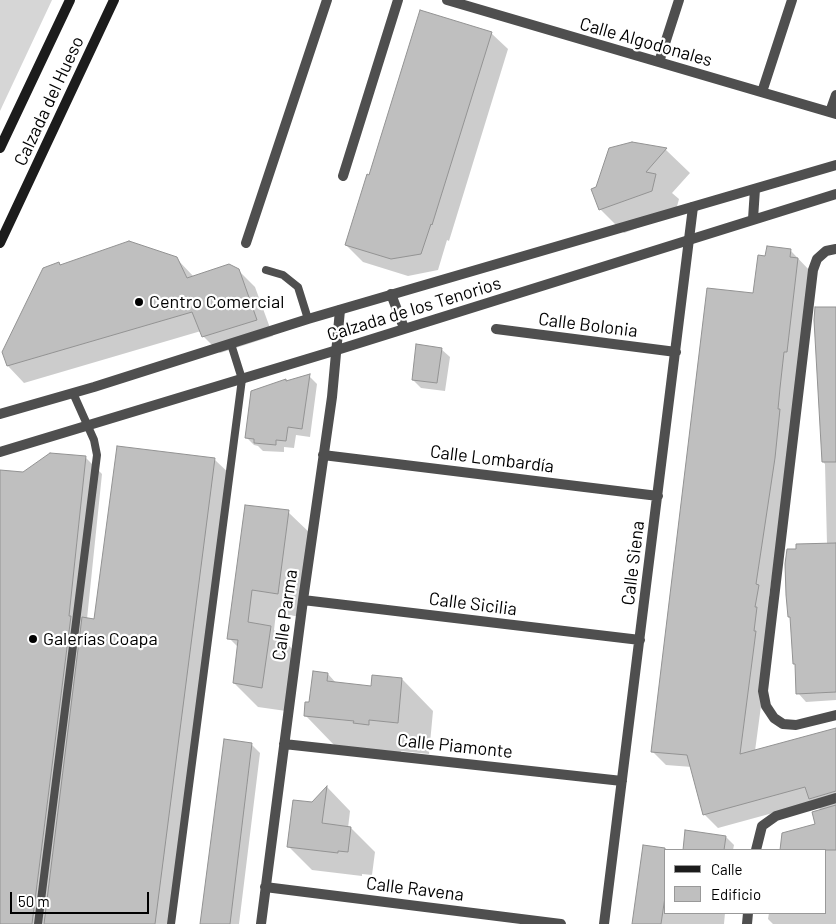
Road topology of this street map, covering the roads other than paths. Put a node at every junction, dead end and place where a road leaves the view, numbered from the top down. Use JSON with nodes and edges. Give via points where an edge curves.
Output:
{"nodes":[{"id":1,"x":70,"y":0,"type":"edge"},
{"id":2,"x":114,"y":0,"type":"edge"},
{"id":3,"x":327,"y":0,"type":"edge"},
{"id":4,"x":398,"y":0,"type":"edge"},
{"id":5,"x":447,"y":0,"type":"edge"},
{"id":6,"x":679,"y":0,"type":"edge"},
{"id":7,"x":792,"y":0,"type":"edge"},
{"id":8,"x":659,"y":62,"type":"junction"},
{"id":9,"x":762,"y":92,"type":"junction"},
{"id":10,"x":836,"y":95,"type":"edge"},
{"id":11,"x":833,"y":113,"type":"edge"},
{"id":12,"x":0,"y":148,"type":"edge"},
{"id":13,"x":836,"y":165,"type":"edge"},
{"id":14,"x":343,"y":176,"type":"dead end"},
{"id":15,"x":755,"y":189,"type":"junction"},
{"id":16,"x":836,"y":194,"type":"edge"},
{"id":17,"x":693,"y":207,"type":"junction"},
{"id":18,"x":753,"y":219,"type":"junction"},
{"id":19,"x":690,"y":240,"type":"junction"},
{"id":20,"x":0,"y":243,"type":"edge"},
{"id":21,"x":246,"y":243,"type":"dead end"},
{"id":22,"x":836,"y":249,"type":"edge"},
{"id":23,"x":266,"y":270,"type":"dead end"},
{"id":24,"x":391,"y":294,"type":"junction"},
{"id":25,"x":340,"y":310,"type":"junction"},
{"id":26,"x":308,"y":319,"type":"junction"},
{"id":27,"x":404,"y":328,"type":"junction"},
{"id":28,"x":496,"y":329,"type":"dead end"},
{"id":29,"x":231,"y":344,"type":"junction"},
{"id":30,"x":337,"y":350,"type":"junction"},
{"id":31,"x":676,"y":352,"type":"junction"},
{"id":32,"x":242,"y":379,"type":"junction"},
{"id":33,"x":72,"y":393,"type":"junction"},
{"id":34,"x":0,"y":414,"type":"edge"},
{"id":35,"x":88,"y":426,"type":"junction"},
{"id":36,"x":0,"y":452,"type":"edge"},
{"id":37,"x":322,"y":455,"type":"junction"},
{"id":38,"x":658,"y":496,"type":"junction"},
{"id":39,"x":303,"y":600,"type":"junction"},
{"id":40,"x":640,"y":640,"type":"junction"},
{"id":41,"x":836,"y":715,"type":"edge"},
{"id":42,"x":284,"y":744,"type":"junction"},
{"id":43,"x":622,"y":781,"type":"junction"},
{"id":44,"x":836,"y":798,"type":"edge"},
{"id":45,"x":756,"y":849,"type":"edge"},
{"id":46,"x":266,"y":887,"type":"junction"},
{"id":47,"x":38,"y":924,"type":"edge"},
{"id":48,"x":171,"y":924,"type":"edge"},
{"id":49,"x":261,"y":924,"type":"edge"},
{"id":50,"x":561,"y":924,"type":"edge"},
{"id":51,"x":604,"y":924,"type":"edge"}],
"edges":[{"from":1,"to":12,"type":"main road","name":"Calzada del Hueso"},
{"from":2,"to":20,"type":"main road","name":"Calzada del Hueso"},
{"from":3,"to":21,"type":"street"},
{"from":4,"to":14,"type":"street"},
{"from":5,"to":8,"type":"street","name":"Calle Algodonales"},
{"from":6,"to":8,"type":"street"},
{"from":7,"to":9,"type":"street"},
{"from":8,"to":9,"type":"street","name":"Calle Algodonales"},
{"from":9,"to":11,"type":"street","name":"Calle Algodonales"},
{"from":10,"to":11,"type":"street"},
{"from":13,"to":15,"type":"street","name":"Calzada de los Tenorios"},
{"from":15,"to":17,"type":"street","name":"Calzada de los Tenorios"},
{"from":15,"to":18,"type":"street"},
{"from":16,"to":18,"type":"street","name":"Calzada de los Tenorios"},
{"from":17,"to":19,"type":"street","name":"Calle Siena"},
{"from":17,"to":24,"type":"street","name":"Calzada de los Tenorios"},
{"from":18,"to":19,"type":"street","name":"Calzada de los Tenorios"},
{"from":19,"to":27,"type":"street","name":"Calzada de los Tenorios"},
{"from":19,"to":31,"type":"street","name":"Calle Siena"},
{"from":22,"to":41,"type":"street","via":[[826,251],[817,259],[813,270],[763,691],[766,706],[783,724]]},
{"from":23,"to":26,"type":"lane","via":[[283,275],[298,287]]},
{"from":24,"to":25,"type":"street","name":"Calzada de los Tenorios"},
{"from":24,"to":27,"type":"street"},
{"from":25,"to":26,"type":"street","name":"Calzada de los Tenorios"},
{"from":25,"to":30,"type":"street","name":"Calle Parma"},
{"from":26,"to":29,"type":"street","name":"Calzada de los Tenorios"},
{"from":27,"to":30,"type":"street","name":"Calzada de los Tenorios"},
{"from":28,"to":31,"type":"street","name":"Calle Bolonia"},
{"from":29,"to":32,"type":"lane"},
{"from":29,"to":33,"type":"street","name":"Calzada de los Tenorios"},
{"from":30,"to":32,"type":"street","name":"Calzada de los Tenorios"},
{"from":30,"to":37,"type":"street","name":"Calle Parma"},
{"from":31,"to":38,"type":"street","name":"Calle Siena"},
{"from":32,"to":35,"type":"street","name":"Calzada de los Tenorios"},
{"from":32,"to":48,"type":"lane"},
{"from":33,"to":34,"type":"street","name":"Calzada de los Tenorios"},
{"from":33,"to":35,"type":"lane"},
{"from":35,"to":36,"type":"street","name":"Calzada de los Tenorios"},
{"from":35,"to":47,"type":"lane","via":[[97,455]]},
{"from":37,"to":38,"type":"street","name":"Calle Lombardía"},
{"from":37,"to":39,"type":"street","name":"Calle Parma"},
{"from":38,"to":40,"type":"street","name":"Calle Siena"},
{"from":39,"to":40,"type":"street","name":"Calle Sicilia"},
{"from":39,"to":42,"type":"street","name":"Calle Parma"},
{"from":40,"to":43,"type":"street","name":"Calle Siena"},
{"from":42,"to":43,"type":"street","name":"Calle Piamonte"},
{"from":42,"to":46,"type":"street","name":"Calle Parma"},
{"from":43,"to":51,"type":"street","name":"Calle Siena"},
{"from":44,"to":45,"type":"street","via":[[776,816],[762,826]]},
{"from":46,"to":49,"type":"street","name":"Calle Parma"},
{"from":46,"to":50,"type":"street","name":"Calle Ravena"}]}
